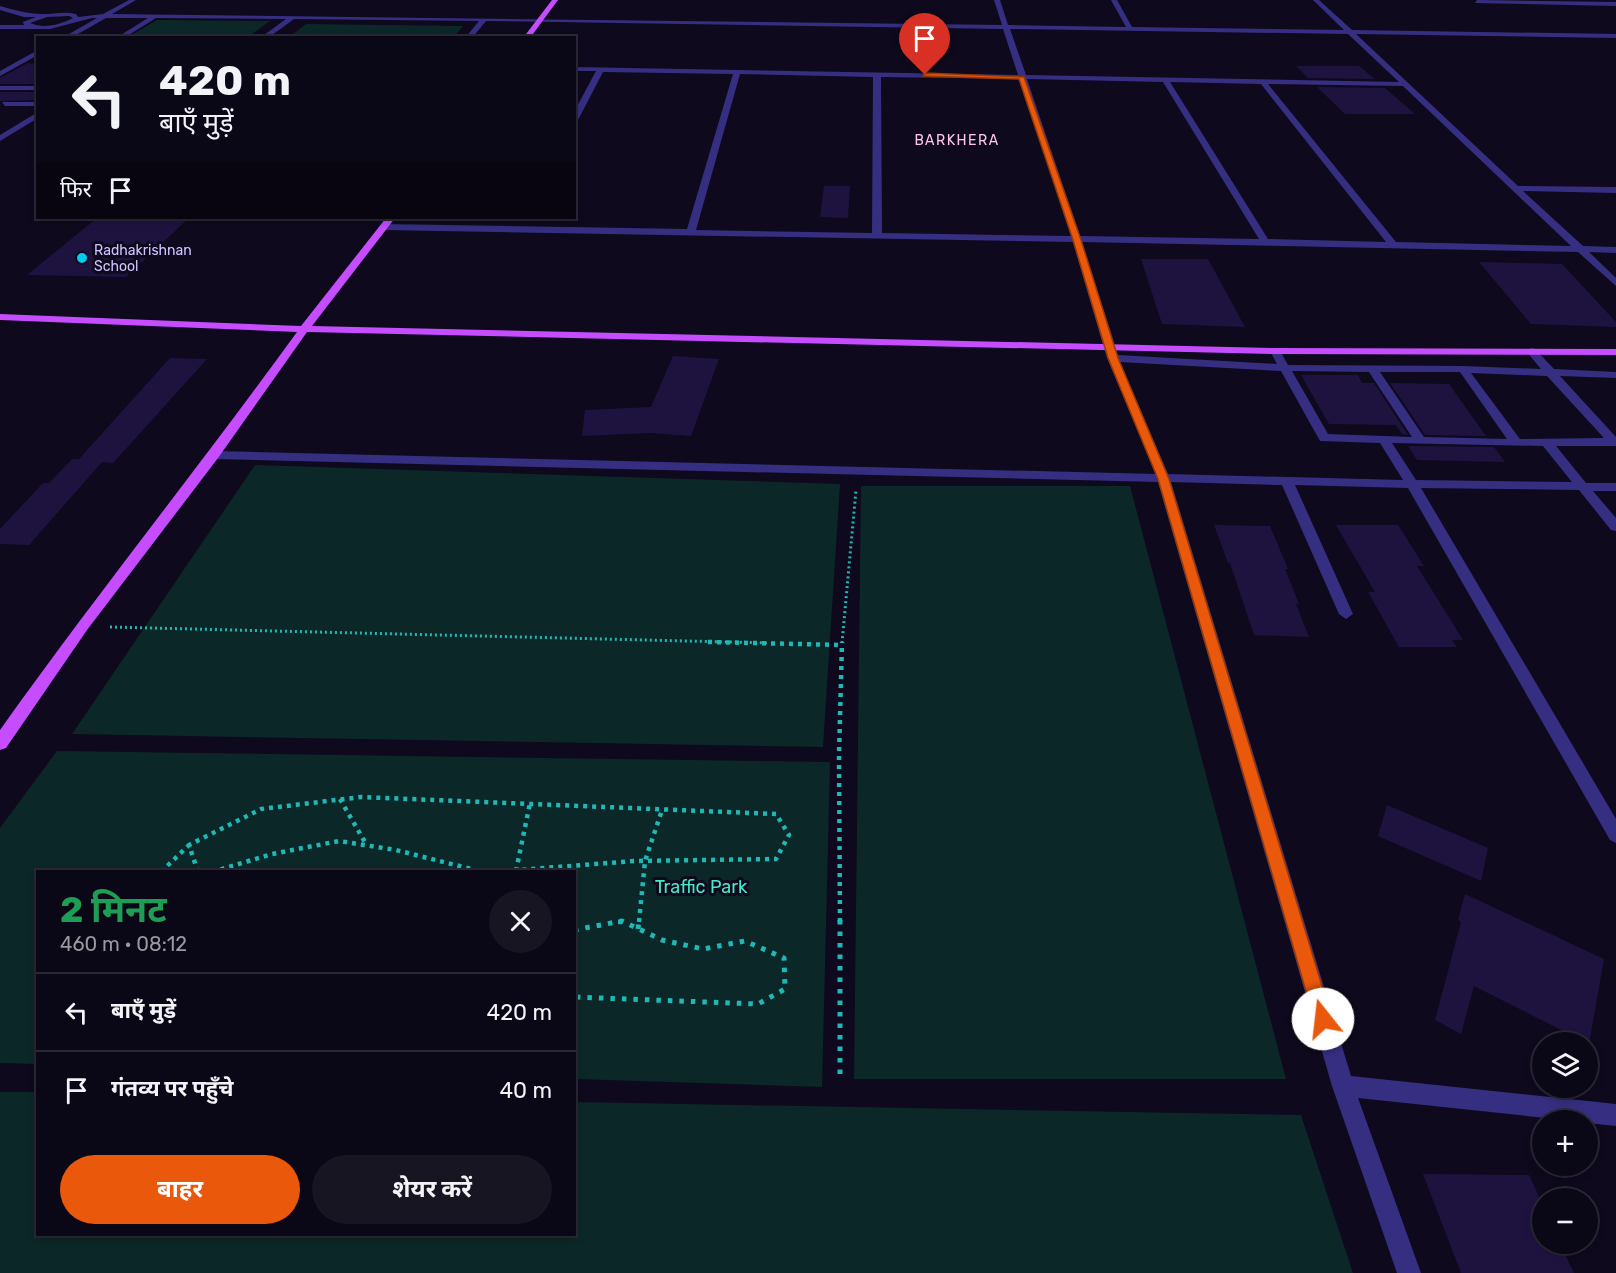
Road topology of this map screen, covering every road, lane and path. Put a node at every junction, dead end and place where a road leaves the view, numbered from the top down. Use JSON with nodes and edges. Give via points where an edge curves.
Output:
{"nodes":[{"id":1,"x":133,"y":0,"type":"edge"},
{"id":2,"x":555,"y":0,"type":"edge"},
{"id":3,"x":997,"y":0,"type":"edge"},
{"id":4,"x":1114,"y":0,"type":"edge"},
{"id":5,"x":1316,"y":0,"type":"edge"},
{"id":6,"x":1477,"y":2,"type":"dead end"},
{"id":7,"x":1616,"y":4,"type":"edge"},
{"id":8,"x":0,"y":8,"type":"edge"},
{"id":9,"x":46,"y":15,"type":"junction"},
{"id":10,"x":0,"y":16,"type":"edge"},
{"id":11,"x":105,"y":16,"type":"junction"},
{"id":12,"x":155,"y":16,"type":"junction"},
{"id":13,"x":293,"y":17,"type":"junction"},
{"id":14,"x":76,"y":19,"type":"junction"},
{"id":15,"x":484,"y":19,"type":"junction"},
{"id":16,"x":539,"y":20,"type":"junction"},
{"id":17,"x":28,"y":24,"type":"junction"},
{"id":18,"x":0,"y":27,"type":"edge"},
{"id":19,"x":1005,"y":27,"type":"junction"},
{"id":20,"x":38,"y":28,"type":"junction"},
{"id":21,"x":1130,"y":28,"type":"junction"},
{"id":22,"x":1353,"y":33,"type":"junction"},
{"id":23,"x":41,"y":36,"type":"edge"},
{"id":24,"x":68,"y":36,"type":"edge"},
{"id":25,"x":122,"y":36,"type":"edge"},
{"id":26,"x":266,"y":36,"type":"edge"},
{"id":27,"x":470,"y":36,"type":"edge"},
{"id":28,"x":527,"y":36,"type":"edge"},
{"id":29,"x":1616,"y":36,"type":"edge"},
{"id":30,"x":36,"y":53,"type":"edge"},
{"id":31,"x":576,"y":69,"type":"edge"},
{"id":32,"x":600,"y":70,"type":"junction"},
{"id":33,"x":737,"y":72,"type":"junction"},
{"id":34,"x":0,"y":74,"type":"edge"},
{"id":35,"x":877,"y":74,"type":"junction"},
{"id":36,"x":1021,"y":77,"type":"junction"},
{"id":37,"x":1165,"y":80,"type":"junction"},
{"id":38,"x":1263,"y":82,"type":"junction"},
{"id":39,"x":1406,"y":84,"type":"junction"},
{"id":40,"x":0,"y":88,"type":"edge"},
{"id":41,"x":36,"y":88,"type":"edge"},
{"id":42,"x":5,"y":104,"type":"dead end"},
{"id":43,"x":36,"y":104,"type":"edge"},
{"id":44,"x":36,"y":115,"type":"edge"},
{"id":45,"x":576,"y":116,"type":"edge"},
{"id":46,"x":0,"y":139,"type":"edge"},
{"id":47,"x":1514,"y":188,"type":"junction"},
{"id":48,"x":1616,"y":190,"type":"edge"},
{"id":49,"x":525,"y":219,"type":"edge"},
{"id":50,"x":387,"y":222,"type":"edge"},
{"id":51,"x":520,"y":229,"type":"junction"},
{"id":52,"x":691,"y":231,"type":"junction"},
{"id":53,"x":877,"y":235,"type":"junction"},
{"id":54,"x":1077,"y":240,"type":"junction"},
{"id":55,"x":1265,"y":242,"type":"junction"},
{"id":56,"x":1394,"y":246,"type":"junction"},
{"id":57,"x":1578,"y":249,"type":"junction"},
{"id":58,"x":1616,"y":250,"type":"edge"},
{"id":59,"x":1616,"y":284,"type":"edge"},
{"id":60,"x":0,"y":317,"type":"edge"},
{"id":61,"x":304,"y":329,"type":"junction"},
{"id":62,"x":1275,"y":351,"type":"junction"},
{"id":63,"x":1531,"y":351,"type":"junction"},
{"id":64,"x":1111,"y":352,"type":"junction"},
{"id":65,"x":1616,"y":352,"type":"edge"},
{"id":66,"x":1283,"y":368,"type":"junction"},
{"id":67,"x":1372,"y":368,"type":"junction"},
{"id":68,"x":1463,"y":369,"type":"junction"},
{"id":69,"x":1551,"y":372,"type":"junction"},
{"id":70,"x":1616,"y":375,"type":"edge"},
{"id":71,"x":1383,"y":440,"type":"junction"},
{"id":72,"x":1420,"y":440,"type":"junction"},
{"id":73,"x":1516,"y":442,"type":"junction"},
{"id":74,"x":1546,"y":442,"type":"junction"},
{"id":75,"x":1615,"y":442,"type":"edge"},
{"id":76,"x":214,"y":455,"type":"junction"},
{"id":77,"x":858,"y":472,"type":"junction"},
{"id":78,"x":1164,"y":479,"type":"junction"},
{"id":79,"x":1287,"y":481,"type":"junction"},
{"id":80,"x":1412,"y":484,"type":"junction"},
{"id":81,"x":1583,"y":487,"type":"junction"},
{"id":82,"x":1616,"y":487,"type":"edge"},
{"id":83,"x":1616,"y":527,"type":"edge"},
{"id":84,"x":1346,"y":614,"type":"dead end"},
{"id":85,"x":82,"y":626,"type":"junction"},
{"id":86,"x":842,"y":645,"type":"junction"},
{"id":87,"x":0,"y":743,"type":"edge"},
{"id":88,"x":340,"y":799,"type":"junction"},
{"id":89,"x":530,"y":803,"type":"junction"},
{"id":90,"x":662,"y":809,"type":"junction"},
{"id":91,"x":1616,"y":835,"type":"edge"},
{"id":92,"x":189,"y":845,"type":"junction"},
{"id":93,"x":367,"y":845,"type":"junction"},
{"id":94,"x":645,"y":861,"type":"junction"},
{"id":95,"x":163,"y":870,"type":"edge"},
{"id":96,"x":197,"y":870,"type":"edge"},
{"id":97,"x":219,"y":870,"type":"edge"},
{"id":98,"x":474,"y":870,"type":"edge"},
{"id":99,"x":516,"y":870,"type":"edge"},
{"id":100,"x":638,"y":929,"type":"junction"},
{"id":101,"x":576,"y":930,"type":"edge"},
{"id":102,"x":576,"y":997,"type":"edge"},
{"id":103,"x":840,"y":1078,"type":"dead end"},
{"id":104,"x":1343,"y":1086,"type":"junction"},
{"id":105,"x":1616,"y":1115,"type":"edge"},
{"id":106,"x":1409,"y":1273,"type":"edge"}],
"edges":[{"from":1,"to":11,"type":"street"},
{"from":2,"to":16,"type":"main road"},
{"from":3,"to":19,"type":"street"},
{"from":4,"to":21,"type":"street"},
{"from":5,"to":22,"type":"street"},
{"from":6,"to":7,"type":"street"},
{"from":8,"to":9,"type":"street","via":[[24,15]]},
{"from":9,"to":14,"type":"street","via":[[69,14]]},
{"from":9,"to":17,"type":"street"},
{"from":10,"to":17,"type":"street"},
{"from":11,"to":12,"type":"street"},
{"from":11,"to":14,"type":"street"},
{"from":11,"to":24,"type":"street"},
{"from":12,"to":13,"type":"street"},
{"from":12,"to":25,"type":"street"},
{"from":13,"to":15,"type":"street"},
{"from":13,"to":26,"type":"street"},
{"from":14,"to":20,"type":"street"},
{"from":15,"to":16,"type":"street"},
{"from":15,"to":27,"type":"street"},
{"from":16,"to":19,"type":"street"},
{"from":16,"to":28,"type":"main road"},
{"from":17,"to":18,"type":"street"},
{"from":17,"to":20,"type":"street"},
{"from":19,"to":21,"type":"street"},
{"from":19,"to":36,"type":"street"},
{"from":20,"to":23,"type":"street"},
{"from":21,"to":22,"type":"street"},
{"from":22,"to":29,"type":"street"},
{"from":22,"to":39,"type":"street"},
{"from":30,"to":34,"type":"street"},
{"from":31,"to":32,"type":"street"},
{"from":32,"to":33,"type":"street"},
{"from":32,"to":45,"type":"street"},
{"from":33,"to":35,"type":"street"},
{"from":33,"to":52,"type":"street"},
{"from":35,"to":36,"type":"street"},
{"from":35,"to":53,"type":"street"},
{"from":36,"to":37,"type":"street"},
{"from":36,"to":54,"type":"street"},
{"from":37,"to":38,"type":"street"},
{"from":37,"to":55,"type":"street"},
{"from":38,"to":39,"type":"street"},
{"from":38,"to":56,"type":"street"},
{"from":39,"to":47,"type":"street"},
{"from":40,"to":41,"type":"street"},
{"from":42,"to":43,"type":"street"},
{"from":44,"to":46,"type":"street"},
{"from":47,"to":48,"type":"street"},
{"from":47,"to":57,"type":"street"},
{"from":49,"to":51,"type":"street"},
{"from":50,"to":51,"type":"street"},
{"from":50,"to":61,"type":"main road"},
{"from":51,"to":52,"type":"street"},
{"from":52,"to":53,"type":"street"},
{"from":53,"to":54,"type":"street"},
{"from":54,"to":55,"type":"street"},
{"from":54,"to":64,"type":"street"},
{"from":55,"to":56,"type":"street"},
{"from":56,"to":57,"type":"street"},
{"from":57,"to":58,"type":"street"},
{"from":57,"to":59,"type":"street"},
{"from":60,"to":61,"type":"main road"},
{"from":61,"to":64,"type":"main road"},
{"from":61,"to":76,"type":"main road"},
{"from":62,"to":63,"type":"main road"},
{"from":62,"to":64,"type":"main road"},
{"from":62,"to":66,"type":"street"},
{"from":63,"to":65,"type":"main road"},
{"from":63,"to":69,"type":"street"},
{"from":64,"to":66,"type":"street"},
{"from":64,"to":78,"type":"street"},
{"from":66,"to":67,"type":"street"},
{"from":66,"to":71,"type":"street","via":[[1324,438]]},
{"from":67,"to":68,"type":"street"},
{"from":67,"to":72,"type":"street"},
{"from":68,"to":69,"type":"street"},
{"from":68,"to":73,"type":"street"},
{"from":69,"to":70,"type":"street"},
{"from":69,"to":75,"type":"street"},
{"from":71,"to":72,"type":"street"},
{"from":71,"to":80,"type":"street"},
{"from":72,"to":73,"type":"street"},
{"from":73,"to":74,"type":"street"},
{"from":74,"to":75,"type":"street"},
{"from":74,"to":81,"type":"street"},
{"from":76,"to":77,"type":"street"},
{"from":76,"to":85,"type":"main road"},
{"from":77,"to":78,"type":"street"},
{"from":77,"to":86,"type":"path"},
{"from":78,"to":79,"type":"street"},
{"from":78,"to":104,"type":"street"},
{"from":79,"to":80,"type":"street"},
{"from":79,"to":84,"type":"street"},
{"from":80,"to":81,"type":"street"},
{"from":80,"to":91,"type":"street"},
{"from":81,"to":82,"type":"street"},
{"from":81,"to":83,"type":"street"},
{"from":85,"to":86,"type":"path"},
{"from":85,"to":87,"type":"main road"},
{"from":86,"to":103,"type":"path","via":[[838,755]]},
{"from":88,"to":89,"type":"path"},
{"from":88,"to":92,"type":"path","via":[[261,809]]},
{"from":88,"to":93,"type":"path"},
{"from":89,"to":90,"type":"path"},
{"from":89,"to":99,"type":"path"},
{"from":90,"to":94,"type":"path"},
{"from":90,"to":94,"type":"path","via":[[776,814],[789,835],[776,859]]},
{"from":92,"to":95,"type":"path"},
{"from":92,"to":96,"type":"path"},
{"from":93,"to":97,"type":"path","via":[[339,841],[272,854]]},
{"from":93,"to":98,"type":"path"},
{"from":94,"to":99,"type":"path"},
{"from":94,"to":100,"type":"path"},
{"from":100,"to":101,"type":"path","via":[[622,921]]},
{"from":100,"to":102,"type":"path","via":[[662,940],[703,949],[745,941],[784,958],[785,989],[758,1004]]},
{"from":104,"to":105,"type":"street"},
{"from":104,"to":106,"type":"street"}]}
